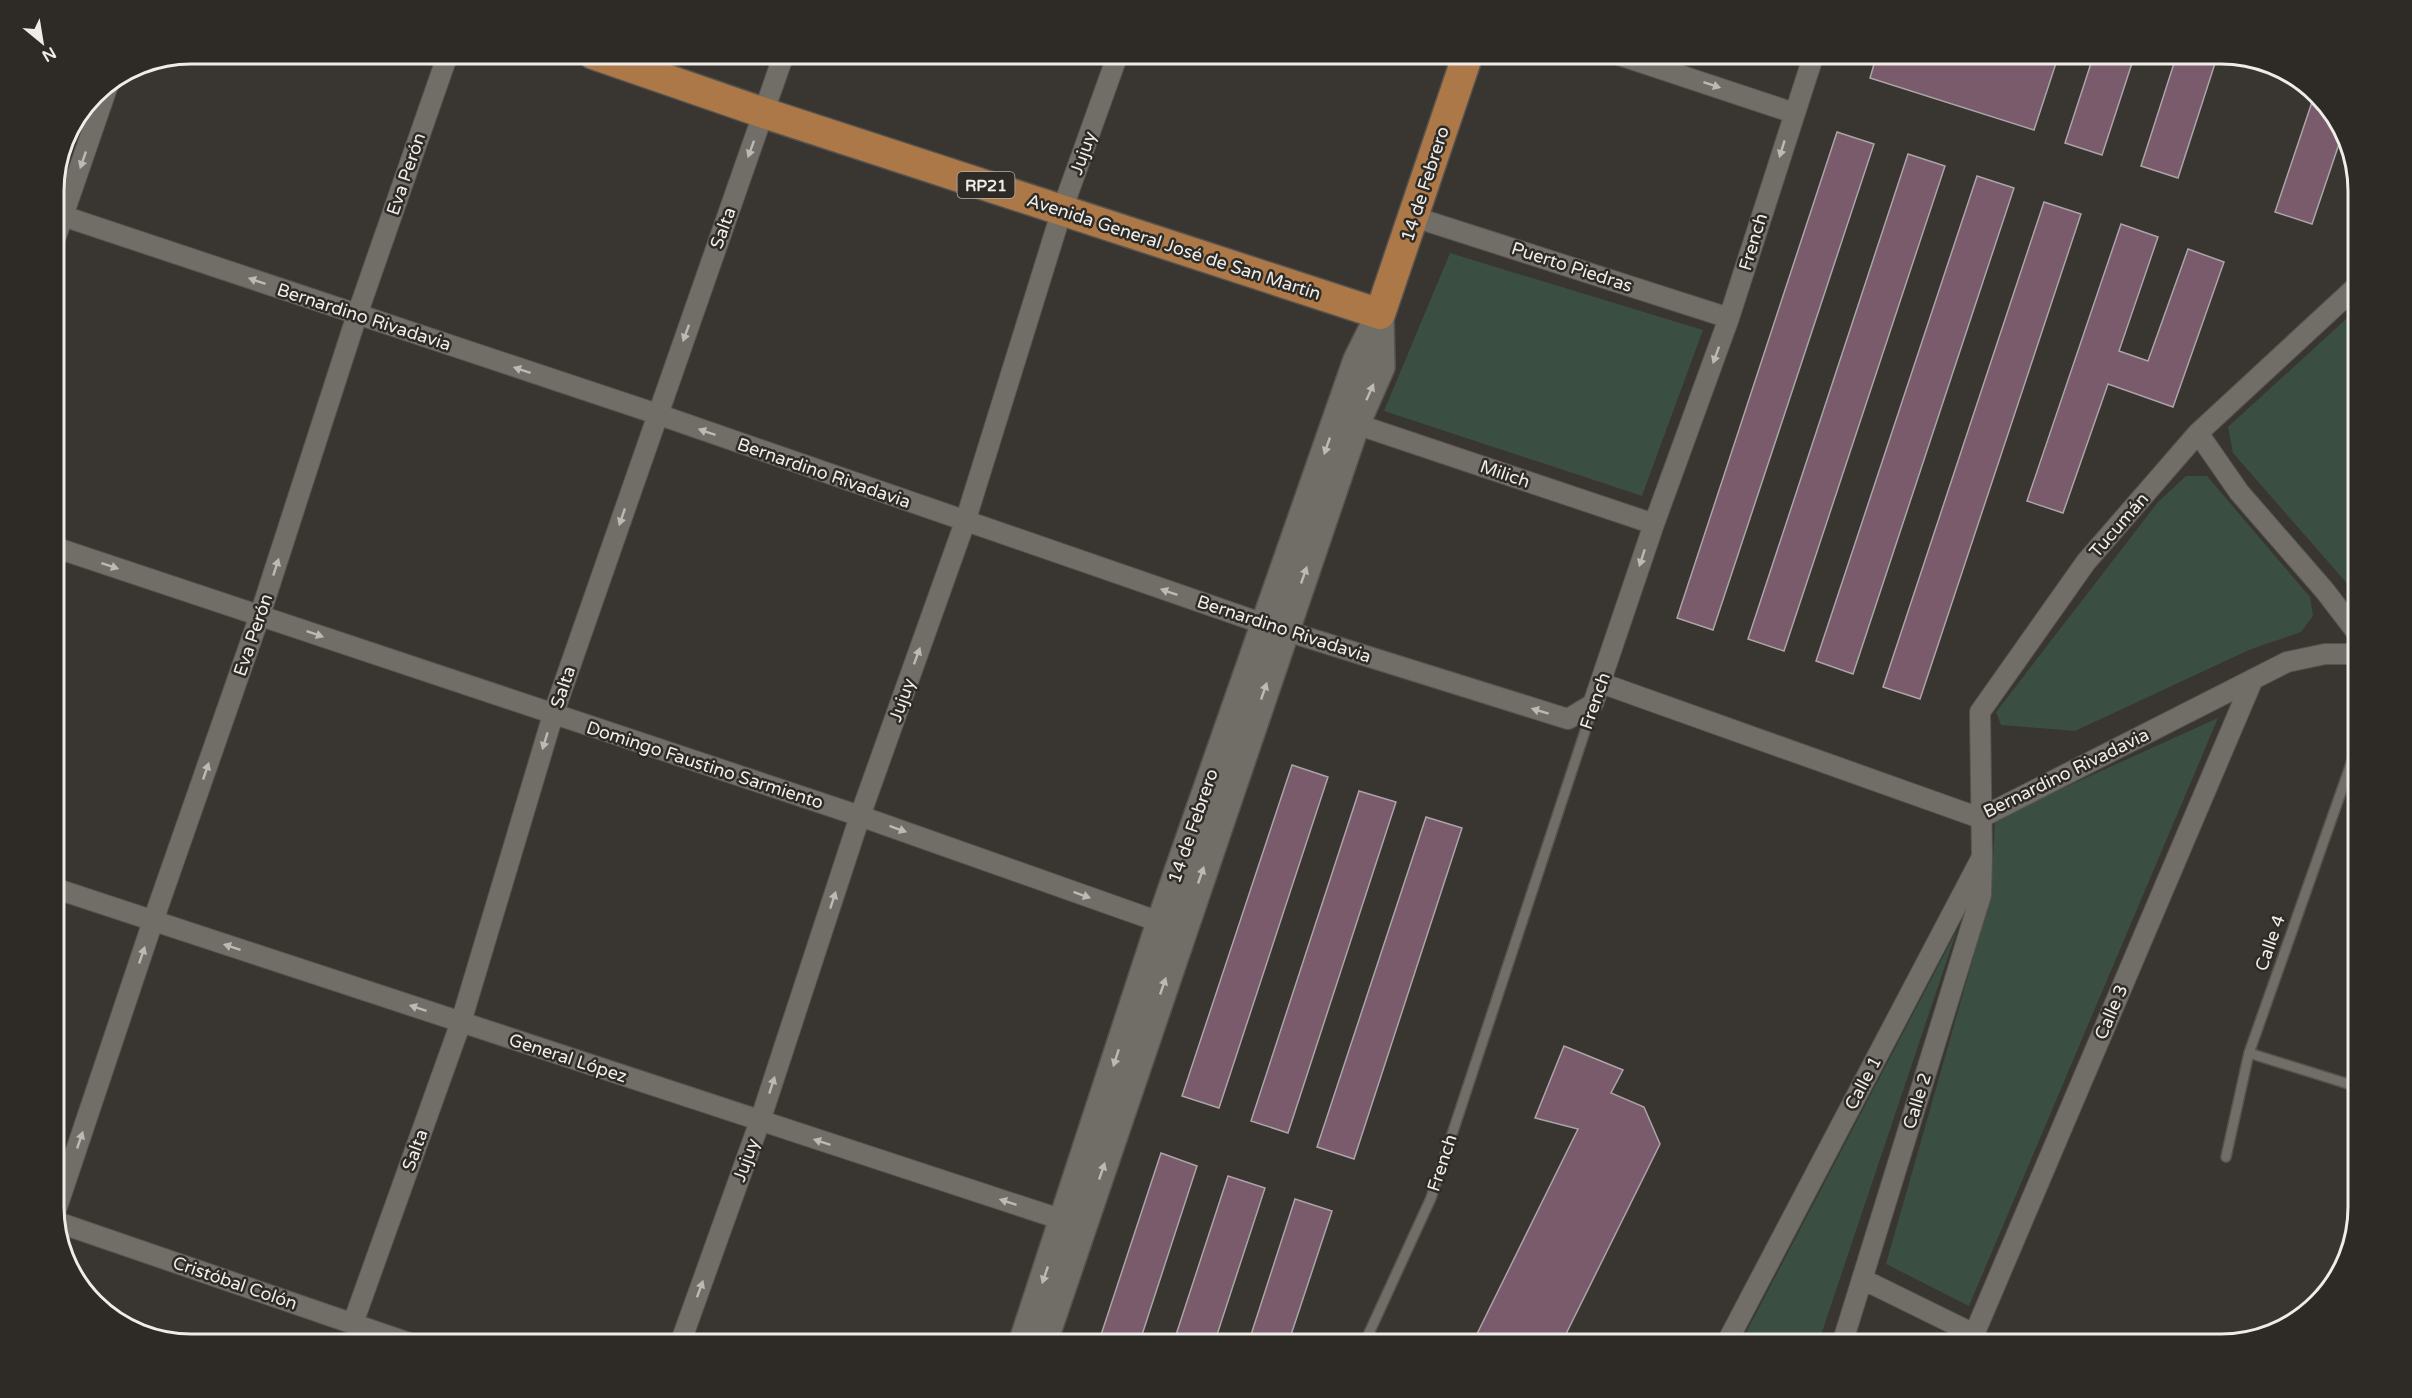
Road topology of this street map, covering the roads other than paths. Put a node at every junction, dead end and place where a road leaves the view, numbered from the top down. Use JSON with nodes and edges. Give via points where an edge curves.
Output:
{"nodes":[{"id":1,"x":445,"y":64,"type":"edge"},
{"id":2,"x":622,"y":64,"type":"edge"},
{"id":3,"x":781,"y":64,"type":"edge"},
{"id":4,"x":1114,"y":64,"type":"edge"},
{"id":5,"x":1465,"y":64,"type":"edge"},
{"id":6,"x":1647,"y":64,"type":"edge"},
{"id":7,"x":1811,"y":64,"type":"edge"},
{"id":8,"x":101,"y":103,"type":"edge"},
{"id":9,"x":1794,"y":112,"type":"junction"},
{"id":10,"x":764,"y":113,"type":"junction"},
{"id":11,"x":65,"y":198,"type":"edge"},
{"id":12,"x":1062,"y":210,"type":"junction"},
{"id":13,"x":65,"y":216,"type":"edge"},
{"id":14,"x":1414,"y":217,"type":"junction"},
{"id":15,"x":2347,"y":295,"type":"edge"},
{"id":16,"x":1380,"y":314,"type":"junction"},
{"id":17,"x":357,"y":315,"type":"junction"},
{"id":18,"x":1729,"y":318,"type":"junction"},
{"id":19,"x":657,"y":414,"type":"junction"},
{"id":20,"x":1356,"y":424,"type":"junction"},
{"id":21,"x":2198,"y":433,"type":"junction"},
{"id":22,"x":965,"y":522,"type":"junction"},
{"id":23,"x":1654,"y":524,"type":"junction"},
{"id":24,"x":65,"y":551,"type":"edge"},
{"id":25,"x":260,"y":615,"type":"junction"},
{"id":26,"x":2347,"y":620,"type":"edge"},
{"id":27,"x":1274,"y":627,"type":"junction"},
{"id":28,"x":2347,"y":654,"type":"edge"},
{"id":29,"x":2253,"y":679,"type":"junction"},
{"id":30,"x":1601,"y":683,"type":"junction"},
{"id":31,"x":1593,"y":704,"type":"junction"},
{"id":32,"x":553,"y":715,"type":"junction"},
{"id":33,"x":2348,"y":774,"type":"edge"},
{"id":34,"x":860,"y":816,"type":"junction"},
{"id":35,"x":1980,"y":818,"type":"junction"},
{"id":36,"x":1982,"y":857,"type":"junction"},
{"id":37,"x":65,"y":892,"type":"edge"},
{"id":38,"x":153,"y":921,"type":"junction"},
{"id":39,"x":1171,"y":926,"type":"junction"},
{"id":40,"x":461,"y":1022,"type":"junction"},
{"id":41,"x":2249,"y":1053,"type":"junction"},
{"id":42,"x":2348,"y":1084,"type":"edge"},
{"id":43,"x":760,"y":1121,"type":"junction"},
{"id":44,"x":2226,"y":1157,"type":"dead end"},
{"id":45,"x":65,"y":1183,"type":"edge"},
{"id":46,"x":1073,"y":1223,"type":"junction"},
{"id":47,"x":66,"y":1225,"type":"edge"},
{"id":48,"x":1862,"y":1279,"type":"junction"},
{"id":49,"x":353,"y":1323,"type":"junction"},
{"id":50,"x":384,"y":1334,"type":"edge"},
{"id":51,"x":684,"y":1334,"type":"edge"},
{"id":52,"x":1026,"y":1334,"type":"edge"},
{"id":53,"x":1045,"y":1334,"type":"edge"},
{"id":54,"x":1369,"y":1334,"type":"edge"},
{"id":55,"x":1731,"y":1334,"type":"edge"},
{"id":56,"x":1845,"y":1334,"type":"edge"},
{"id":57,"x":1963,"y":1334,"type":"edge"},
{"id":58,"x":1974,"y":1334,"type":"edge"}],
"edges":[{"from":1,"to":17,"type":"street","name":"Eva Perón"},
{"from":2,"to":10,"type":"main road","name":"Avenida General José de San Martín","number":"RP21"},
{"from":3,"to":10,"type":"street","name":"Salta"},
{"from":4,"to":12,"type":"street","name":"Jujuy"},
{"from":5,"to":14,"type":"main road","name":"14 de Febrero"},
{"from":6,"to":9,"type":"street","one_way":true},
{"from":7,"to":9,"type":"street","name":"French"},
{"from":8,"to":11,"type":"street","one_way":true},
{"from":9,"to":18,"type":"street","name":"French","one_way":true},
{"from":10,"to":12,"type":"main road","name":"Avenida General José de San Martín","number":"RP21"},
{"from":10,"to":19,"type":"street","name":"Salta","one_way":true},
{"from":12,"to":16,"type":"main road","name":"Avenida General José de San Martín","number":"RP21"},
{"from":12,"to":22,"type":"street","name":"Jujuy"},
{"from":17,"to":13,"type":"street","name":"Bernardino Rivadavia","one_way":true},
{"from":14,"to":16,"type":"main road","name":"14 de Febrero"},
{"from":14,"to":18,"type":"street","name":"Puerto Piedras"},
{"from":15,"to":21,"type":"street","name":"Tucumán"},
{"from":20,"to":16,"type":"main road","name":"14 de Febrero","one_way":true,"via":[[1381,367]]},
{"from":16,"to":27,"type":"main road","name":"14 de Febrero","one_way":true,"via":[[1357,360]]},
{"from":19,"to":17,"type":"street","name":"Bernardino Rivadavia","one_way":true},
{"from":25,"to":17,"type":"street","name":"Eva Perón","one_way":true},
{"from":18,"to":23,"type":"street","name":"French","one_way":true},
{"from":22,"to":19,"type":"street","name":"Bernardino Rivadavia","one_way":true},
{"from":19,"to":32,"type":"street","name":"Salta","one_way":true},
{"from":20,"to":23,"type":"street","name":"Milich"},
{"from":27,"to":20,"type":"main road","name":"14 de Febrero","one_way":true},
{"from":21,"to":26,"type":"street","via":[[2239,492]]},
{"from":21,"to":35,"type":"street","name":"Tucumán","via":[[2086,562],[1980,712]]},
{"from":27,"to":22,"type":"street","name":"Bernardino Rivadavia","one_way":true},
{"from":34,"to":22,"type":"street","name":"Jujuy","one_way":true},
{"from":23,"to":30,"type":"street","name":"French","one_way":true},
{"from":24,"to":25,"type":"street","name":"Domingo Faustino Sarmiento","one_way":true},
{"from":25,"to":32,"type":"street","name":"Domingo Faustino Sarmiento","one_way":true},
{"from":38,"to":25,"type":"street","name":"Eva Perón","one_way":true},
{"from":31,"to":27,"type":"street","name":"Bernardino Rivadavia","one_way":true,"via":[[1568,719]]},
{"from":27,"to":39,"type":"main road","name":"14 de Febrero"},
{"from":28,"to":29,"type":"street","name":"Bernardino Rivadavia","via":[[2287,662]]},
{"from":29,"to":35,"type":"street","name":"Bernardino Rivadavia"},
{"from":29,"to":58,"type":"street","name":"Calle 3"},
{"from":30,"to":31,"type":"street","name":"French"},
{"from":30,"to":35,"type":"street","name":"Bernardino Rivadavia"},
{"from":31,"to":54,"type":"lane","name":"French","via":[[1431,1198]]},
{"from":32,"to":34,"type":"street","name":"Domingo Faustino Sarmiento"},
{"from":32,"to":40,"type":"street","name":"Salta","one_way":true},
{"from":33,"to":41,"type":"lane","name":"Calle 4"},
{"from":34,"to":39,"type":"street","name":"Domingo Faustino Sarmiento","one_way":true},
{"from":43,"to":34,"type":"street","name":"Jujuy","one_way":true},
{"from":35,"to":36,"type":"street"},
{"from":36,"to":48,"type":"street","name":"Calle 2","via":[[1982,895]]},
{"from":36,"to":55,"type":"street","name":"Calle 1"},
{"from":37,"to":38,"type":"street","name":"General López"},
{"from":40,"to":38,"type":"street","name":"General López","one_way":true},
{"from":45,"to":38,"type":"street","name":"Eva Perón","one_way":true},
{"from":39,"to":46,"type":"main road","name":"14 de Febrero"},
{"from":40,"to":43,"type":"street","name":"General López"},
{"from":40,"to":49,"type":"street","name":"Salta"},
{"from":41,"to":42,"type":"lane"},
{"from":41,"to":44,"type":"lane","name":"Calle 4"},
{"from":46,"to":43,"type":"street","name":"General López","one_way":true},
{"from":51,"to":43,"type":"street","name":"Jujuy","one_way":true},
{"from":46,"to":52,"type":"main road","name":"14 de Febrero","one_way":true},
{"from":46,"to":53,"type":"main road","name":"14 de Febrero"},
{"from":47,"to":49,"type":"street","name":"Cristóbal Colón"},
{"from":48,"to":56,"type":"street","name":"Calle 2"},
{"from":48,"to":57,"type":"street"},
{"from":49,"to":50,"type":"street","name":"Cristóbal Colón"}]}
